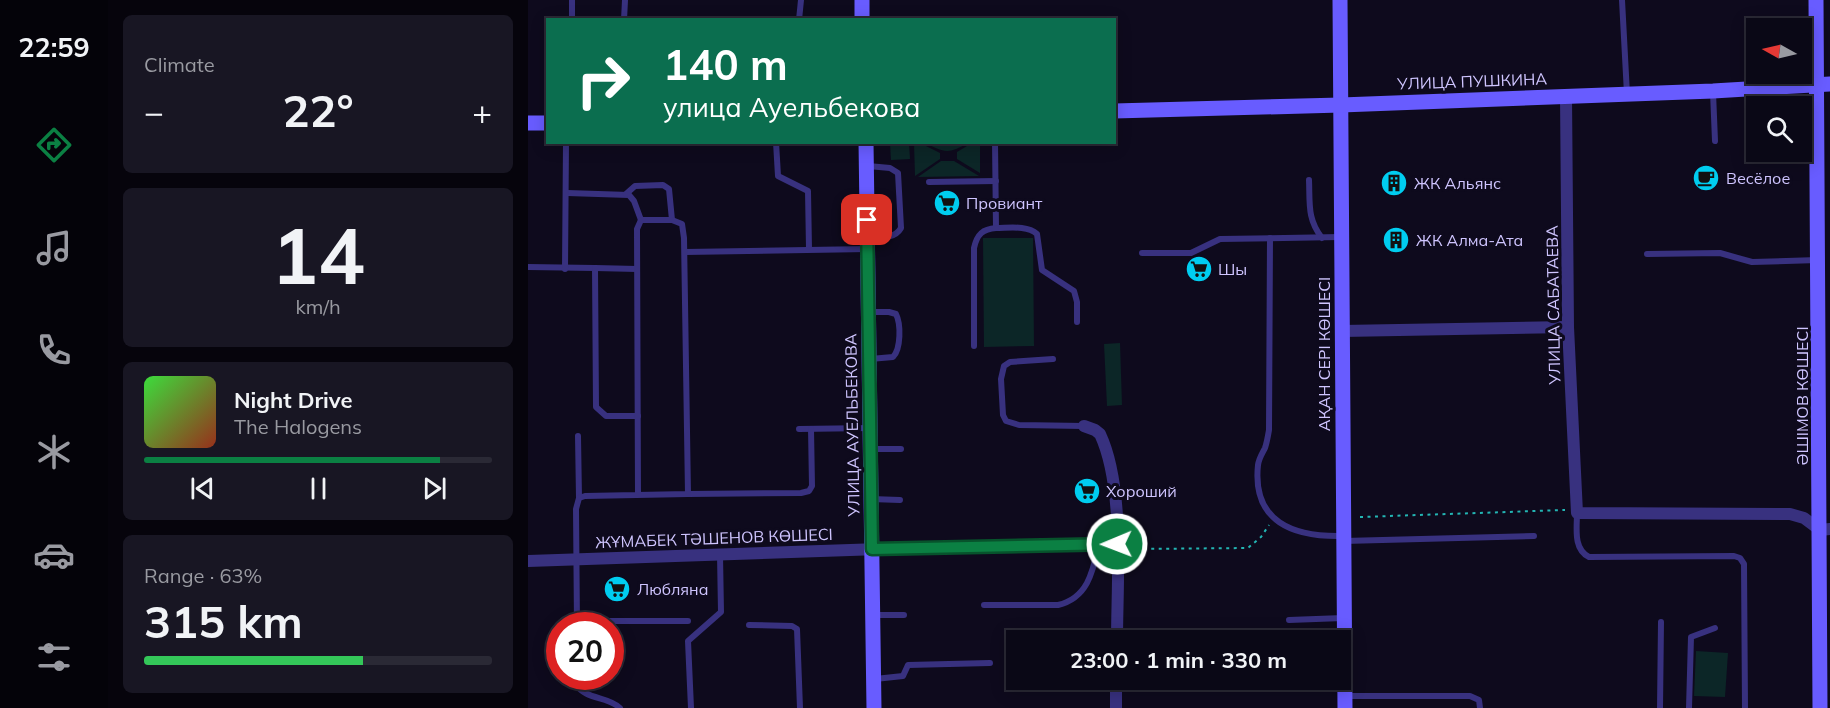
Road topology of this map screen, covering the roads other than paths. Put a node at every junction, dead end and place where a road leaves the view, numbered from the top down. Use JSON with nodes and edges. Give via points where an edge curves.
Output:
{"nodes":[{"id":1,"x":572,"y":0,"type":"edge"},
{"id":2,"x":626,"y":0,"type":"edge"},
{"id":3,"x":801,"y":0,"type":"edge"},
{"id":4,"x":862,"y":0,"type":"edge"},
{"id":5,"x":1340,"y":0,"type":"edge"},
{"id":6,"x":1622,"y":0,"type":"edge"},
{"id":7,"x":1816,"y":0,"type":"edge"},
{"id":8,"x":572,"y":18,"type":"edge"},
{"id":9,"x":624,"y":18,"type":"edge"},
{"id":10,"x":799,"y":18,"type":"edge"},
{"id":11,"x":862,"y":18,"type":"edge"},
{"id":12,"x":1823,"y":84,"type":"edge"},
{"id":13,"x":1713,"y":91,"type":"junction"},
{"id":14,"x":1627,"y":94,"type":"junction"},
{"id":15,"x":1566,"y":96,"type":"junction"},
{"id":16,"x":1341,"y":105,"type":"junction"},
{"id":17,"x":1116,"y":111,"type":"edge"},
{"id":18,"x":528,"y":123,"type":"edge"},
{"id":19,"x":546,"y":123,"type":"edge"},
{"id":20,"x":1715,"y":141,"type":"dead end"},
{"id":21,"x":566,"y":144,"type":"edge"},
{"id":22,"x":776,"y":144,"type":"edge"},
{"id":23,"x":866,"y":144,"type":"edge"},
{"id":24,"x":995,"y":144,"type":"edge"},
{"id":25,"x":866,"y":165,"type":"junction"},
{"id":26,"x":1309,"y":180,"type":"dead end"},
{"id":27,"x":996,"y":181,"type":"junction"},
{"id":28,"x":929,"y":182,"type":"dead end"},
{"id":29,"x":567,"y":193,"type":"junction"},
{"id":30,"x":626,"y":194,"type":"junction"},
{"id":31,"x":641,"y":220,"type":"junction"},
{"id":32,"x":672,"y":220,"type":"junction"},
{"id":33,"x":996,"y":228,"type":"junction"},
{"id":34,"x":1341,"y":237,"type":"junction"},
{"id":35,"x":1270,"y":238,"type":"junction"},
{"id":36,"x":1322,"y":238,"type":"junction"},
{"id":37,"x":868,"y":244,"type":"junction"},
{"id":38,"x":809,"y":249,"type":"junction"},
{"id":39,"x":685,"y":252,"type":"junction"},
{"id":40,"x":1142,"y":253,"type":"dead end"},
{"id":41,"x":1647,"y":254,"type":"dead end"},
{"id":42,"x":1819,"y":260,"type":"junction"},
{"id":43,"x":528,"y":267,"type":"edge"},
{"id":44,"x":595,"y":268,"type":"junction"},
{"id":45,"x":565,"y":269,"type":"junction"},
{"id":46,"x":637,"y":269,"type":"junction"},
{"id":47,"x":1825,"y":311,"type":"edge"},
{"id":48,"x":868,"y":312,"type":"junction"},
{"id":49,"x":1077,"y":322,"type":"dead end"},
{"id":50,"x":1568,"y":327,"type":"junction"},
{"id":51,"x":1342,"y":331,"type":"junction"},
{"id":52,"x":974,"y":346,"type":"dead end"},
{"id":53,"x":869,"y":358,"type":"junction"},
{"id":54,"x":1053,"y":359,"type":"dead end"},
{"id":55,"x":638,"y":416,"type":"junction"},
{"id":56,"x":1084,"y":426,"type":"joint"},
{"id":57,"x":870,"y":428,"type":"junction"},
{"id":58,"x":799,"y":429,"type":"dead end"},
{"id":59,"x":811,"y":429,"type":"junction"},
{"id":60,"x":578,"y":436,"type":"dead end"},
{"id":61,"x":901,"y":448,"type":"dead end"},
{"id":62,"x":871,"y":449,"type":"junction"},
{"id":63,"x":688,"y":494,"type":"junction"},
{"id":64,"x":638,"y":495,"type":"junction"},
{"id":65,"x":579,"y":498,"type":"junction"},
{"id":66,"x":871,"y":499,"type":"junction"},
{"id":67,"x":900,"y":500,"type":"dead end"},
{"id":68,"x":1577,"y":512,"type":"junction"},
{"id":69,"x":1825,"y":530,"type":"edge"},
{"id":70,"x":1534,"y":536,"type":"dead end"},
{"id":71,"x":1343,"y":539,"type":"junction"},
{"id":72,"x":1099,"y":544,"type":"junction"},
{"id":73,"x":1117,"y":544,"type":"junction"},
{"id":74,"x":909,"y":548,"type":"joint"},
{"id":75,"x":872,"y":549,"type":"junction"},
{"id":76,"x":720,"y":555,"type":"junction"},
{"id":77,"x":578,"y":560,"type":"junction"},
{"id":78,"x":528,"y":561,"type":"edge"},
{"id":79,"x":984,"y":606,"type":"dead end"},
{"id":80,"x":577,"y":612,"type":"edge"},
{"id":81,"x":872,"y":615,"type":"junction"},
{"id":82,"x":904,"y":615,"type":"dead end"},
{"id":83,"x":1344,"y":618,"type":"junction"},
{"id":84,"x":1289,"y":620,"type":"dead end"},
{"id":85,"x":688,"y":621,"type":"dead end"},
{"id":86,"x":624,"y":622,"type":"edge"},
{"id":87,"x":1661,"y":622,"type":"dead end"},
{"id":88,"x":749,"y":625,"type":"dead end"},
{"id":89,"x":1715,"y":628,"type":"dead end"},
{"id":90,"x":1117,"y":630,"type":"edge"},
{"id":91,"x":990,"y":663,"type":"dead end"},
{"id":92,"x":874,"y":679,"type":"junction"},
{"id":93,"x":581,"y":690,"type":"edge"},
{"id":94,"x":1116,"y":690,"type":"edge"},
{"id":95,"x":1345,"y":702,"type":"edge"},
{"id":96,"x":620,"y":708,"type":"edge"},
{"id":97,"x":691,"y":708,"type":"edge"},
{"id":98,"x":800,"y":708,"type":"edge"},
{"id":99,"x":874,"y":708,"type":"edge"},
{"id":100,"x":1116,"y":708,"type":"edge"},
{"id":101,"x":1480,"y":708,"type":"edge"},
{"id":102,"x":1660,"y":708,"type":"edge"},
{"id":103,"x":1689,"y":708,"type":"edge"},
{"id":104,"x":1745,"y":708,"type":"edge"},
{"id":105,"x":1821,"y":708,"type":"edge"}],
"edges":[{"from":1,"to":8,"type":"lane"},
{"from":2,"to":9,"type":"lane"},
{"from":3,"to":10,"type":"lane"},
{"from":4,"to":11,"type":"street"},
{"from":5,"to":16,"type":"street","name":"АҚАН СЕРІ КӨШЕСІ"},
{"from":6,"to":14,"type":"lane"},
{"from":7,"to":12,"type":"street","name":"ӘШІМОВ КӨШЕСІ"},
{"from":12,"to":13,"type":"street","name":"УЛИЦА ПУШКИНА"},
{"from":12,"to":42,"type":"street","name":"ӘШІМОВ КӨШЕСІ"},
{"from":13,"to":14,"type":"street","name":"УЛИЦА ПУШКИНА"},
{"from":13,"to":20,"type":"lane"},
{"from":14,"to":15,"type":"street","name":"УЛИЦА ПУШКИНА"},
{"from":15,"to":16,"type":"street","name":"УЛИЦА ПУШКИНА"},
{"from":15,"to":50,"type":"street","name":"УЛИЦА САБАТАЕВА"},
{"from":16,"to":17,"type":"street","name":"УЛИЦА ПУШКИНА"},
{"from":16,"to":34,"type":"street","name":"АҚАН СЕРІ КӨШЕСІ"},
{"from":18,"to":19,"type":"street"},
{"from":21,"to":29,"type":"lane"},
{"from":22,"to":38,"type":"lane","via":[[778,176],[806,189],[809,195]]},
{"from":23,"to":25,"type":"street","name":"УЛИЦА АУЕЛЬБЕКОВА"},
{"from":24,"to":27,"type":"lane"},
{"from":25,"to":37,"type":"street","name":"УЛИЦА АУЕЛЬБЕКОВА"},
{"from":25,"to":37,"type":"lane","via":[[894,169],[900,178],[900,231]]},
{"from":26,"to":36,"type":"lane","via":[[1311,218]]},
{"from":27,"to":28,"type":"lane"},
{"from":27,"to":33,"type":"lane"},
{"from":29,"to":30,"type":"lane"},
{"from":29,"to":45,"type":"lane"},
{"from":30,"to":31,"type":"lane","via":[[632,198]]},
{"from":30,"to":32,"type":"lane","via":[[635,186],[663,185],[669,189]]},
{"from":31,"to":32,"type":"lane"},
{"from":31,"to":46,"type":"lane","via":[[637,229]]},
{"from":32,"to":39,"type":"lane","via":[[682,224]]},
{"from":33,"to":49,"type":"lane","via":[[1025,229],[1037,234],[1042,270],[1074,291]]},
{"from":33,"to":52,"type":"lane","via":[[982,231],[974,248]]},
{"from":34,"to":36,"type":"lane"},
{"from":34,"to":51,"type":"street","name":"АҚАН СЕРІ КӨШЕСІ"},
{"from":35,"to":36,"type":"lane"},
{"from":35,"to":40,"type":"lane","via":[[1220,239],[1191,253]]},
{"from":35,"to":71,"type":"lane","via":[[1269,430],[1258,464],[1258,493],[1274,518],[1297,531]]},
{"from":37,"to":38,"type":"lane"},
{"from":37,"to":48,"type":"street","name":"УЛИЦА АУЕЛЬБЕКОВА"},
{"from":38,"to":39,"type":"lane"},
{"from":39,"to":63,"type":"lane"},
{"from":41,"to":42,"type":"lane","via":[[1720,253],[1752,262]]},
{"from":42,"to":47,"type":"street","name":"ӘШІМОВ КӨШЕСІ"},
{"from":43,"to":45,"type":"lane"},
{"from":44,"to":45,"type":"lane"},
{"from":44,"to":46,"type":"lane"},
{"from":44,"to":55,"type":"lane","via":[[596,407],[606,416]]},
{"from":46,"to":55,"type":"lane"},
{"from":47,"to":69,"type":"street","name":"ӘШІМОВ КӨШЕСІ"},
{"from":48,"to":53,"type":"street","name":"УЛИЦА АУЕЛЬБЕКОВА"},
{"from":48,"to":53,"type":"lane","via":[[893,313],[898,317],[896,355]]},
{"from":50,"to":51,"type":"street"},
{"from":50,"to":68,"type":"street","name":"УЛИЦА САБАТАЕВА"},
{"from":51,"to":71,"type":"street","name":"АҚАН СЕРІ КӨШЕСІ"},
{"from":53,"to":57,"type":"street","name":"УЛИЦА АУЕЛЬБЕКОВА"},
{"from":54,"to":56,"type":"lane","via":[[1010,362],[1004,366],[1003,415],[1006,421],[1019,425]]},
{"from":55,"to":64,"type":"lane"},
{"from":56,"to":73,"type":"street","via":[[1095,430],[1103,440],[1114,486]]},
{"from":57,"to":59,"type":"lane"},
{"from":57,"to":62,"type":"street","name":"УЛИЦА АУЕЛЬБЕКОВА"},
{"from":58,"to":59,"type":"lane"},
{"from":59,"to":63,"type":"lane","via":[[809,491]]},
{"from":60,"to":65,"type":"lane"},
{"from":61,"to":62,"type":"lane"},
{"from":62,"to":66,"type":"street","name":"УЛИЦА АУЕЛЬБЕКОВА"},
{"from":63,"to":64,"type":"lane"},
{"from":64,"to":65,"type":"lane"},
{"from":65,"to":77,"type":"lane"},
{"from":66,"to":67,"type":"lane"},
{"from":66,"to":75,"type":"street","name":"УЛИЦА АУЕЛЬБЕКОВА"},
{"from":68,"to":69,"type":"street","via":[[1790,514]]},
{"from":68,"to":104,"type":"lane","via":[[1578,547],[1589,557],[1740,558],[1744,564]]},
{"from":69,"to":105,"type":"street","name":"ӘШІМОВ КӨШЕСІ"},
{"from":70,"to":71,"type":"lane"},
{"from":71,"to":83,"type":"street","name":"АҚАН СЕРІ КӨШЕСІ"},
{"from":72,"to":73,"type":"lane","name":"ЖҰМАБЕК ТӘШЕНОВ КӨШЕСІ"},
{"from":72,"to":74,"type":"lane","name":"ЖҰМАБЕК ТӘШЕНОВ КӨШЕСІ"},
{"from":72,"to":79,"type":"lane","via":[[1086,585],[1067,603]]},
{"from":73,"to":90,"type":"street"},
{"from":74,"to":75,"type":"street","name":"ЖҰМАБЕК ТӘШЕНОВ КӨШЕСІ"},
{"from":75,"to":76,"type":"street","name":"ЖҰМАБЕК ТӘШЕНОВ КӨШЕСІ"},
{"from":75,"to":81,"type":"street","name":"УЛИЦА АУЕЛЬБЕКОВА"},
{"from":76,"to":77,"type":"street","name":"ЖҰМАБЕК ТӘШЕНОВ КӨШЕСІ"},
{"from":76,"to":97,"type":"lane","via":[[721,611],[688,641]]},
{"from":77,"to":78,"type":"street","name":"ЖҰМАБЕК ТӘШЕНОВ КӨШЕСІ"},
{"from":77,"to":80,"type":"lane"},
{"from":81,"to":82,"type":"lane"},
{"from":81,"to":92,"type":"street","name":"УЛИЦА АУЕЛЬБЕКОВА"},
{"from":83,"to":84,"type":"lane"},
{"from":83,"to":95,"type":"street","name":"АҚАН СЕРІ КӨШЕСІ"},
{"from":85,"to":86,"type":"lane"},
{"from":87,"to":102,"type":"lane"},
{"from":88,"to":98,"type":"lane","via":[[797,629]]},
{"from":89,"to":103,"type":"lane","via":[[1691,637]]},
{"from":91,"to":92,"type":"lane","via":[[908,665],[903,676]]},
{"from":92,"to":99,"type":"street","name":"УЛИЦА АУЕЛЬБЕКОВА"},
{"from":93,"to":96,"type":"lane"},
{"from":94,"to":100,"type":"street"},
{"from":95,"to":101,"type":"lane","via":[[1470,696],[1479,700]]}]}
